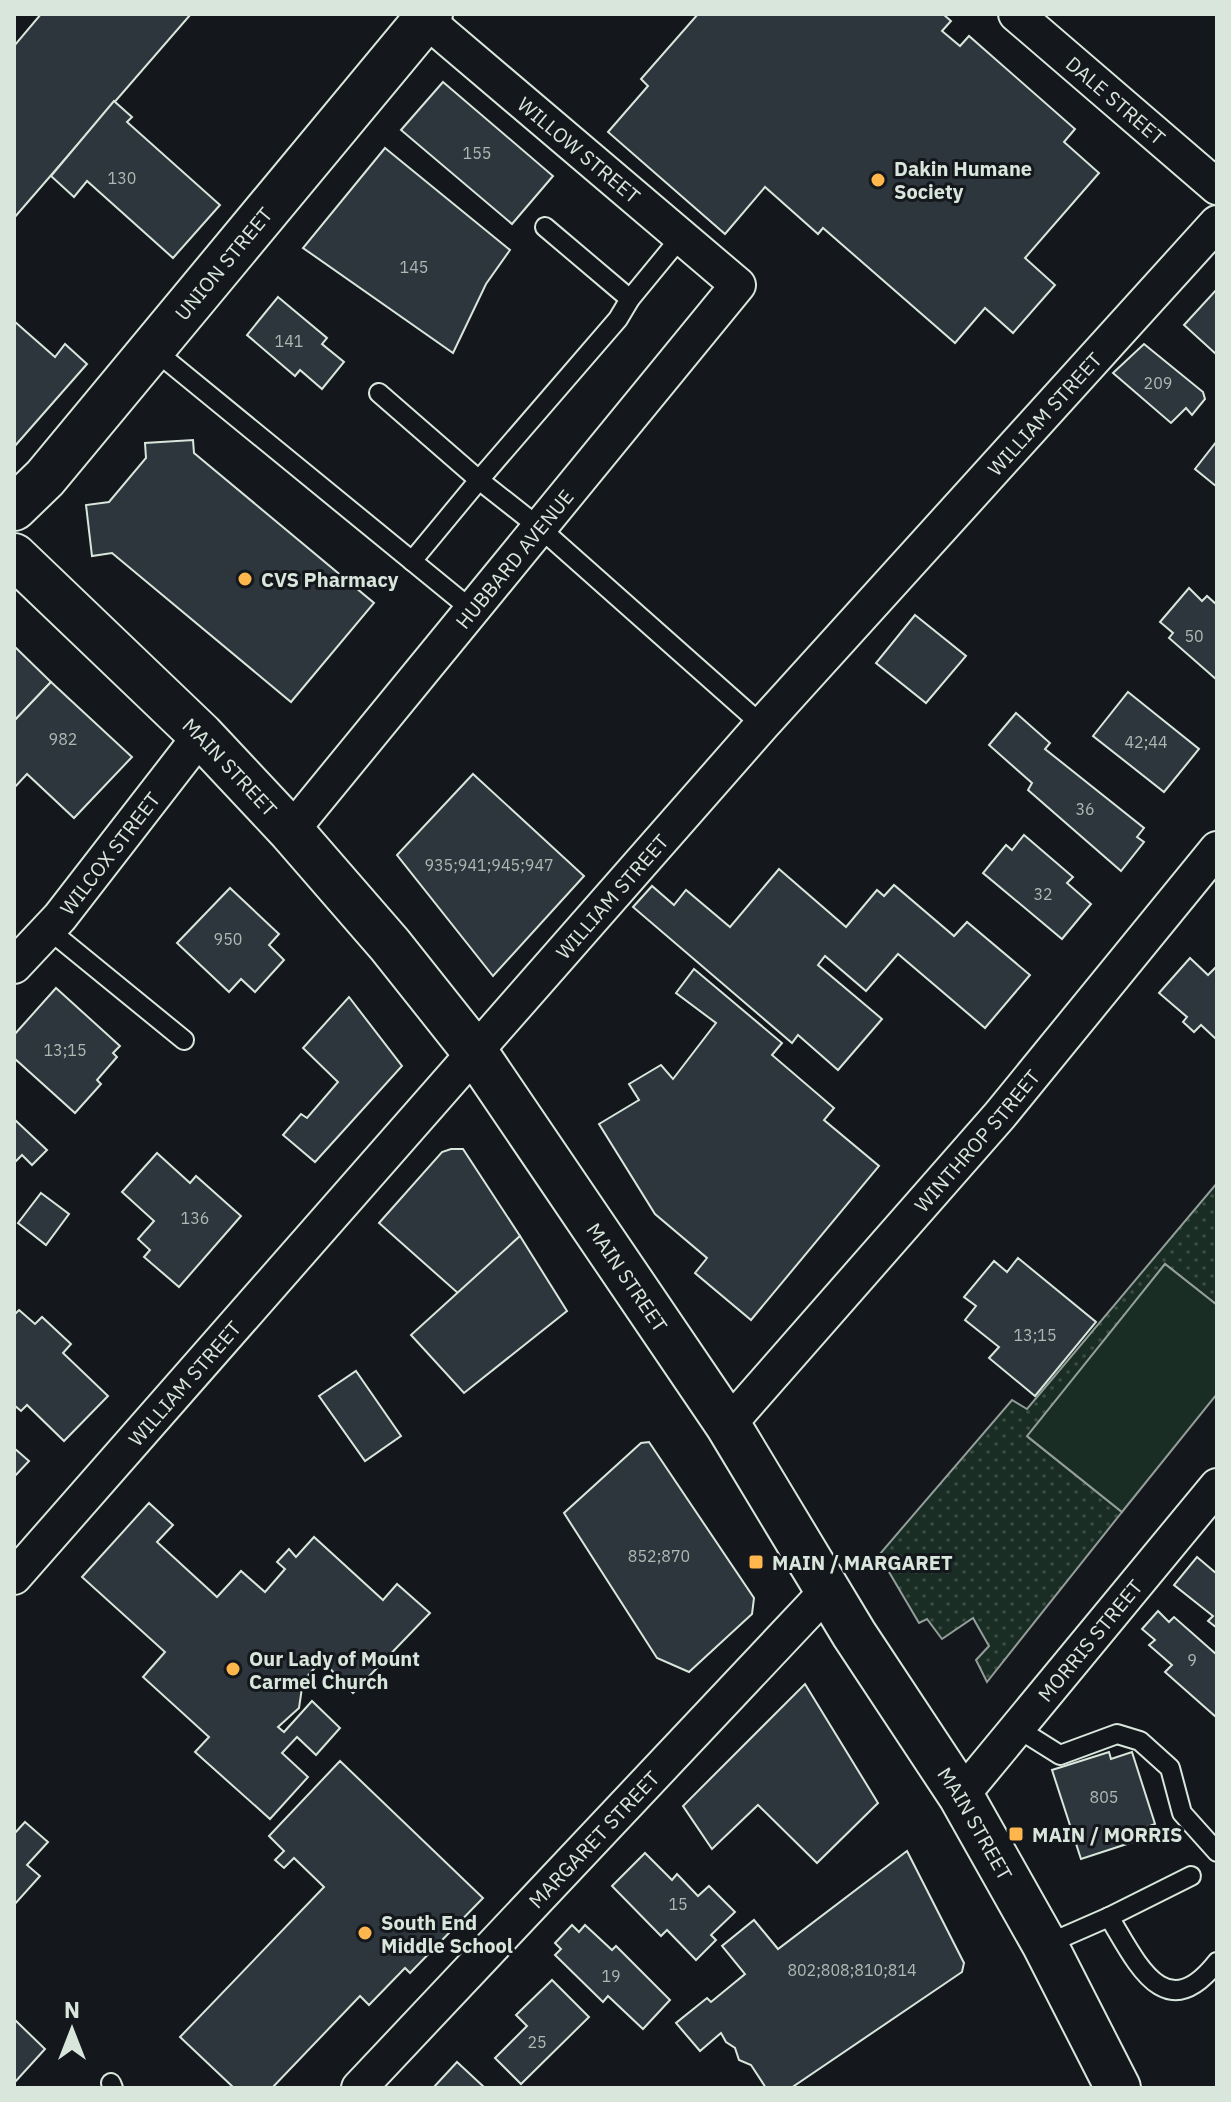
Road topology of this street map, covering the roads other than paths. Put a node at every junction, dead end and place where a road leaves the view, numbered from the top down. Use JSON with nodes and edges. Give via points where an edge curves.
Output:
{"nodes":[{"id":1,"x":1016,"y":14,"type":"edge"},
{"id":2,"x":425,"y":16,"type":"edge"},
{"id":3,"x":1217,"y":187,"type":"edge"},
{"id":4,"x":1217,"y":223,"type":"edge"},
{"id":5,"x":545,"y":227,"type":"dead end"},
{"id":6,"x":681,"y":237,"type":"junction"},
{"id":7,"x":738,"y":285,"type":"joint"},
{"id":8,"x":630,"y":299,"type":"junction"},
{"id":9,"x":153,"y":349,"type":"junction"},
{"id":10,"x":379,"y":393,"type":"dead end"},
{"id":11,"x":479,"y":480,"type":"junction"},
{"id":12,"x":14,"y":508,"type":"edge"},
{"id":13,"x":540,"y":528,"type":"junction"},
{"id":14,"x":14,"y":556,"type":"edge"},
{"id":15,"x":412,"y":561,"type":"junction"},
{"id":16,"x":472,"y":610,"type":"junction"},
{"id":17,"x":762,"y":725,"type":"junction"},
{"id":18,"x":201,"y":735,"type":"junction"},
{"id":19,"x":291,"y":831,"type":"junction"},
{"id":20,"x":1217,"y":849,"type":"edge"},
{"id":21,"x":48,"y":929,"type":"junction"},
{"id":22,"x":14,"y":966,"type":"edge"},
{"id":23,"x":184,"y":1040,"type":"dead end"},
{"id":24,"x":475,"y":1052,"type":"junction"},
{"id":25,"x":728,"y":1425,"type":"junction"},
{"id":26,"x":1217,"y":1486,"type":"edge"},
{"id":27,"x":14,"y":1577,"type":"edge"},
{"id":28,"x":828,"y":1590,"type":"junction"},
{"id":29,"x":1017,"y":1728,"type":"junction"},
{"id":30,"x":961,"y":1796,"type":"junction"},
{"id":31,"x":1217,"y":1852,"type":"edge"},
{"id":32,"x":1191,"y":1876,"type":"dead end"},
{"id":33,"x":1109,"y":1917,"type":"junction"},
{"id":34,"x":1045,"y":1945,"type":"junction"},
{"id":35,"x":1217,"y":1962,"type":"edge"},
{"id":36,"x":1109,"y":2084,"type":"edge"},
{"id":37,"x":359,"y":2088,"type":"edge"}],
"edges":[{"from":1,"to":3,"type":"street","name":"DALE STREET"},
{"from":2,"to":6,"type":"street","name":"WILLOW STREET"},
{"from":2,"to":9,"type":"main road","name":"UNION STREET"},
{"from":4,"to":17,"type":"street","name":"WILLIAM STREET"},
{"from":5,"to":8,"type":"lane"},
{"from":6,"to":7,"type":"street","name":"WILLOW STREET"},
{"from":6,"to":8,"type":"lane"},
{"from":7,"to":13,"type":"street","name":"HUBBARD AVENUE"},
{"from":8,"to":11,"type":"lane"},
{"from":9,"to":12,"type":"main road","name":"UNION STREET"},
{"from":9,"to":15,"type":"lane"},
{"from":10,"to":11,"type":"lane"},
{"from":11,"to":13,"type":"lane"},
{"from":11,"to":15,"type":"lane"},
{"from":13,"to":16,"type":"street","name":"HUBBARD AVENUE"},
{"from":13,"to":17,"type":"lane"},
{"from":14,"to":18,"type":"main road","name":"MAIN STREET"},
{"from":15,"to":16,"type":"lane"},
{"from":16,"to":19,"type":"street","name":"HUBBARD AVENUE"},
{"from":17,"to":24,"type":"street","name":"WILLIAM STREET"},
{"from":18,"to":19,"type":"main road","name":"MAIN STREET"},
{"from":18,"to":21,"type":"street","name":"WILCOX STREET"},
{"from":19,"to":24,"type":"main road","name":"MAIN STREET"},
{"from":20,"to":25,"type":"street","name":"WINTHROP STREET","via":[[1000,1115]]},
{"from":21,"to":22,"type":"street","name":"WILCOX STREET"},
{"from":21,"to":23,"type":"lane"},
{"from":24,"to":25,"type":"main road","name":"MAIN STREET"},
{"from":24,"to":27,"type":"street","name":"WILLIAM STREET"},
{"from":25,"to":28,"type":"main road","name":"MAIN STREET"},
{"from":26,"to":29,"type":"street","name":"MORRIS STREET"},
{"from":28,"to":30,"type":"main road","name":"MAIN STREET"},
{"from":28,"to":37,"type":"street","name":"MARGARET STREET"},
{"from":29,"to":30,"type":"street","name":"MORRIS STREET"},
{"from":29,"to":31,"type":"lane","via":[[1060,1755],[1117,1734],[1140,1741],[1170,1768],[1182,1813]]},
{"from":30,"to":34,"type":"main road","name":"MAIN STREET"},
{"from":32,"to":33,"type":"lane"},
{"from":33,"to":34,"type":"lane"},
{"from":33,"to":35,"type":"lane","via":[[1152,1982],[1168,1991],[1184,1991]]},
{"from":34,"to":36,"type":"main road","name":"MAIN STREET"}]}
